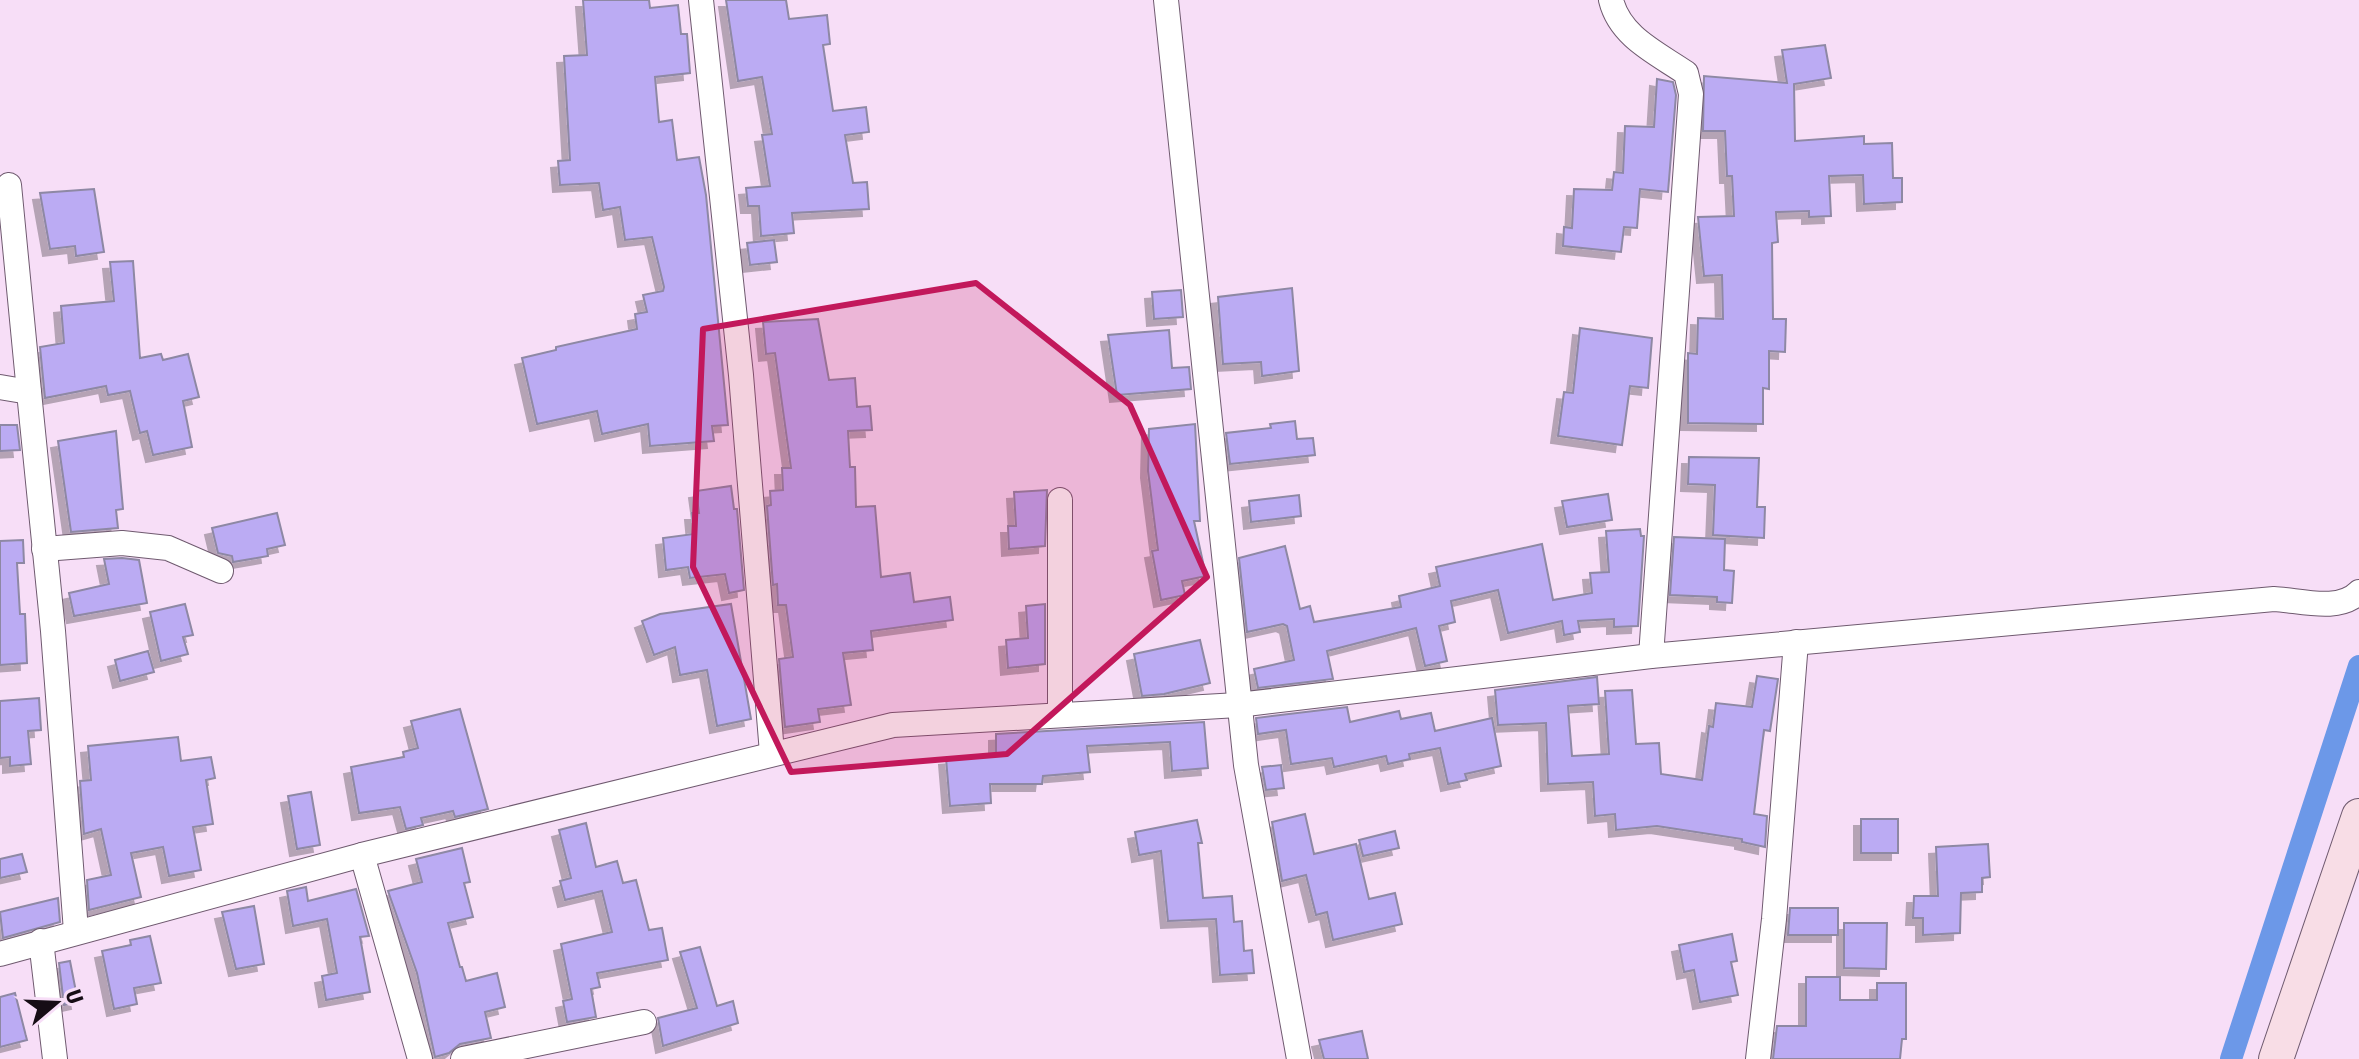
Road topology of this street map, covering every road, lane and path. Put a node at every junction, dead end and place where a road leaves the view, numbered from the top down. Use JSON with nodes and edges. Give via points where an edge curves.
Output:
{"nodes":[{"id":1,"x":701,"y":0,"type":"edge"},
{"id":2,"x":1166,"y":0,"type":"edge"},
{"id":3,"x":1611,"y":0,"type":"edge"},
{"id":4,"x":9,"y":185,"type":"dead end"},
{"id":5,"x":0,"y":387,"type":"edge"},
{"id":6,"x":29,"y":392,"type":"junction"},
{"id":7,"x":1060,"y":500,"type":"dead end"},
{"id":8,"x":44,"y":549,"type":"junction"},
{"id":9,"x":221,"y":571,"type":"dead end"},
{"id":10,"x":2359,"y":592,"type":"edge"},
{"id":11,"x":1796,"y":642,"type":"junction"},
{"id":12,"x":1651,"y":656,"type":"junction"},
{"id":13,"x":1238,"y":705,"type":"junction"},
{"id":14,"x":1060,"y":713,"type":"junction"},
{"id":15,"x":772,"y":753,"type":"junction"},
{"id":16,"x":2359,"y":816,"type":"edge"},
{"id":17,"x":362,"y":855,"type":"junction"},
{"id":18,"x":76,"y":931,"type":"junction"},
{"id":19,"x":41,"y":941,"type":"junction"},
{"id":20,"x":0,"y":954,"type":"edge"},
{"id":21,"x":644,"y":1022,"type":"dead end"},
{"id":22,"x":55,"y":1059,"type":"edge"},
{"id":23,"x":420,"y":1059,"type":"edge"},
{"id":24,"x":463,"y":1059,"type":"edge"},
{"id":25,"x":1299,"y":1059,"type":"edge"},
{"id":26,"x":1758,"y":1059,"type":"edge"},
{"id":27,"x":2276,"y":1059,"type":"edge"}],
"edges":[{"from":1,"to":15,"type":"street","via":[[741,375]]},
{"from":2,"to":13,"type":"street"},
{"from":3,"to":12,"type":"street","via":[[1627,32],[1686,73],[1691,94]]},
{"from":4,"to":6,"type":"street"},
{"from":5,"to":6,"type":"street"},
{"from":6,"to":8,"type":"street"},
{"from":7,"to":14,"type":"street"},
{"from":8,"to":9,"type":"street","via":[[122,543],[168,548]]},
{"from":8,"to":18,"type":"street"},
{"from":10,"to":11,"type":"street","via":[[2331,603],[2261,600]]},
{"from":11,"to":12,"type":"street"},
{"from":11,"to":26,"type":"street"},
{"from":12,"to":13,"type":"street"},
{"from":13,"to":14,"type":"street"},
{"from":13,"to":25,"type":"street"},
{"from":14,"to":15,"type":"street","via":[[893,725]]},
{"from":15,"to":17,"type":"street"},
{"from":16,"to":27,"type":"street"},
{"from":17,"to":18,"type":"street"},
{"from":17,"to":23,"type":"street"},
{"from":18,"to":19,"type":"street"},
{"from":19,"to":20,"type":"street"},
{"from":19,"to":22,"type":"street"},
{"from":21,"to":24,"type":"street"}]}
